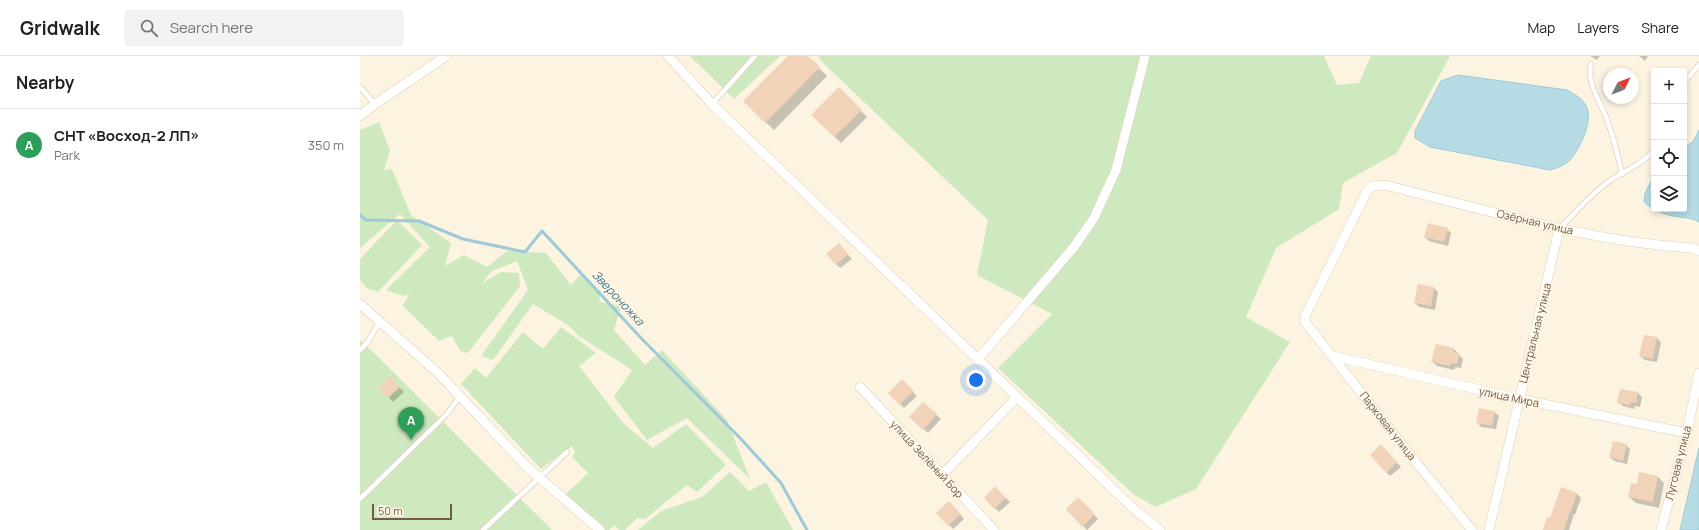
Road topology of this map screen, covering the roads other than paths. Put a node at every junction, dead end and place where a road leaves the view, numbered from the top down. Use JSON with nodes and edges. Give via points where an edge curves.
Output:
{"nodes":[{"id":1,"x":446,"y":56,"type":"edge"},
{"id":2,"x":668,"y":56,"type":"edge"},
{"id":3,"x":755,"y":56,"type":"edge"},
{"id":4,"x":1145,"y":56,"type":"edge"},
{"id":5,"x":1591,"y":64,"type":"dead end"},
{"id":6,"x":1699,"y":65,"type":"edge"},
{"id":7,"x":1687,"y":79,"type":"edge"},
{"id":8,"x":360,"y":87,"type":"edge"},
{"id":9,"x":375,"y":104,"type":"junction"},
{"id":10,"x":712,"y":104,"type":"junction"},
{"id":11,"x":360,"y":116,"type":"edge"},
{"id":12,"x":1651,"y":153,"type":"edge"},
{"id":13,"x":1622,"y":174,"type":"junction"},
{"id":14,"x":1559,"y":229,"type":"junction"},
{"id":15,"x":1699,"y":251,"type":"edge"},
{"id":16,"x":360,"y":304,"type":"edge"},
{"id":17,"x":380,"y":321,"type":"junction"},
{"id":18,"x":1305,"y":322,"type":"joint"},
{"id":19,"x":360,"y":350,"type":"edge"},
{"id":20,"x":1333,"y":356,"type":"junction"},
{"id":21,"x":978,"y":359,"type":"junction"},
{"id":22,"x":1699,"y":373,"type":"edge"},
{"id":23,"x":860,"y":388,"type":"dead end"},
{"id":24,"x":460,"y":396,"type":"junction"},
{"id":25,"x":1017,"y":397,"type":"junction"},
{"id":26,"x":1519,"y":399,"type":"junction"},
{"id":27,"x":1686,"y":433,"type":"junction"},
{"id":28,"x":568,"y":452,"type":"dead end"},
{"id":29,"x":942,"y":475,"type":"junction"},
{"id":30,"x":539,"y":477,"type":"junction"},
{"id":31,"x":360,"y":500,"type":"edge"},
{"id":32,"x":483,"y":530,"type":"edge"},
{"id":33,"x":600,"y":530,"type":"edge"},
{"id":34,"x":994,"y":530,"type":"edge"},
{"id":35,"x":1160,"y":530,"type":"edge"},
{"id":36,"x":1472,"y":530,"type":"edge"},
{"id":37,"x":1489,"y":530,"type":"edge"},
{"id":38,"x":1661,"y":530,"type":"edge"}],
"edges":[{"from":1,"to":9,"type":"street"},
{"from":2,"to":10,"type":"street"},
{"from":3,"to":10,"type":"lane"},
{"from":4,"to":21,"type":"street","via":[[1116,170],[1094,218],[1074,247]]},
{"from":5,"to":13,"type":"lane","via":[[1590,81],[1608,120]]},
{"from":6,"to":7,"type":"lane"},
{"from":8,"to":9,"type":"lane"},
{"from":9,"to":11,"type":"street"},
{"from":10,"to":21,"type":"street"},
{"from":12,"to":13,"type":"lane"},
{"from":13,"to":14,"type":"lane","via":[[1588,199]]},
{"from":14,"to":15,"type":"street","name":"Озёрная улица","via":[[1634,243],[1692,248]]},
{"from":14,"to":18,"type":"street","name":"Озёрная улица","via":[[1385,185],[1372,186],[1363,198],[1305,316]]},
{"from":14,"to":26,"type":"street","name":"Центральная улица"},
{"from":16,"to":17,"type":"street"},
{"from":17,"to":19,"type":"lane","via":[[367,344]]},
{"from":17,"to":24,"type":"street"},
{"from":18,"to":20,"type":"street","name":"Парковая улица"},
{"from":20,"to":26,"type":"street","name":"улица Мира"},
{"from":20,"to":36,"type":"street","name":"Парковая улица"},
{"from":21,"to":25,"type":"street"},
{"from":22,"to":27,"type":"street","name":"Луговая улица"},
{"from":23,"to":29,"type":"street","name":"улица Зелёный Бор"},
{"from":24,"to":30,"type":"street"},
{"from":24,"to":31,"type":"lane","via":[[447,414]]},
{"from":25,"to":29,"type":"street"},
{"from":25,"to":35,"type":"street","via":[[1134,509]]},
{"from":26,"to":27,"type":"street","name":"улица Мира"},
{"from":26,"to":37,"type":"street","name":"Центральная улица"},
{"from":27,"to":38,"type":"street","name":"Луговая улица"},
{"from":28,"to":30,"type":"lane"},
{"from":29,"to":34,"type":"street","name":"улица Зелёный Бор"},
{"from":30,"to":32,"type":"lane"},
{"from":30,"to":33,"type":"street"}]}
